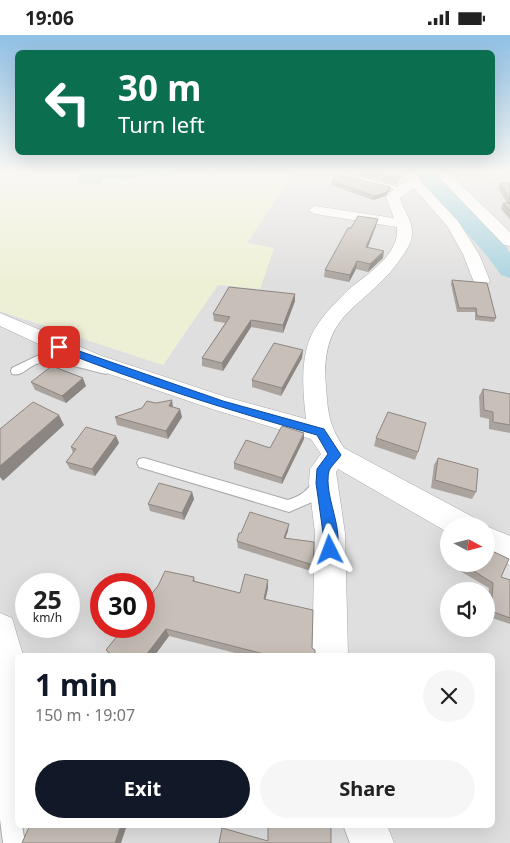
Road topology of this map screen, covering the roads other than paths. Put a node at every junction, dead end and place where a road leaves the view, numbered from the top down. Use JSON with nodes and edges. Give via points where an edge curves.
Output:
{"nodes":[{"id":1,"x":398,"y":209,"type":"edge"},
{"id":2,"x":435,"y":209,"type":"edge"},
{"id":3,"x":478,"y":209,"type":"edge"},
{"id":4,"x":315,"y":210,"type":"dead end"},
{"id":5,"x":404,"y":224,"type":"junction"},
{"id":6,"x":510,"y":241,"type":"edge"},
{"id":7,"x":482,"y":281,"type":"edge"},
{"id":8,"x":0,"y":319,"type":"edge"},
{"id":9,"x":16,"y":371,"type":"dead end"},
{"id":10,"x":131,"y":374,"type":"junction"},
{"id":11,"x":328,"y":443,"type":"junction"},
{"id":12,"x":144,"y":463,"type":"dead end"},
{"id":13,"x":323,"y":483,"type":"junction"},
{"id":14,"x":448,"y":517,"type":"edge"},
{"id":15,"x":495,"y":544,"type":"edge"},
{"id":16,"x":510,"y":551,"type":"edge"},
{"id":17,"x":0,"y":630,"type":"edge"},
{"id":18,"x":330,"y":653,"type":"edge"},
{"id":19,"x":8,"y":688,"type":"joint"},
{"id":20,"x":366,"y":828,"type":"edge"},
{"id":21,"x":14,"y":843,"type":"edge"},
{"id":22,"x":372,"y":843,"type":"edge"}],
"edges":[{"from":1,"to":5,"type":"street"},
{"from":2,"to":7,"type":"street","via":[[452,224]]},
{"from":3,"to":6,"type":"street"},
{"from":4,"to":5,"type":"street"},
{"from":5,"to":11,"type":"street","via":[[406,234],[403,243],[384,269],[356,292],[322,334],[315,362],[315,403]]},
{"from":8,"to":10,"type":"street","via":[[59,347]]},
{"from":9,"to":10,"type":"lane","via":[[38,359]]},
{"from":10,"to":11,"type":"street"},
{"from":11,"to":13,"type":"street"},
{"from":11,"to":14,"type":"street"},
{"from":12,"to":13,"type":"lane","via":[[289,506],[308,498]]},
{"from":13,"to":18,"type":"street","via":[[330,533]]},
{"from":15,"to":16,"type":"street"},
{"from":17,"to":19,"type":"street"},
{"from":19,"to":21,"type":"lane","via":[[10,813]]},
{"from":20,"to":22,"type":"street"}]}
